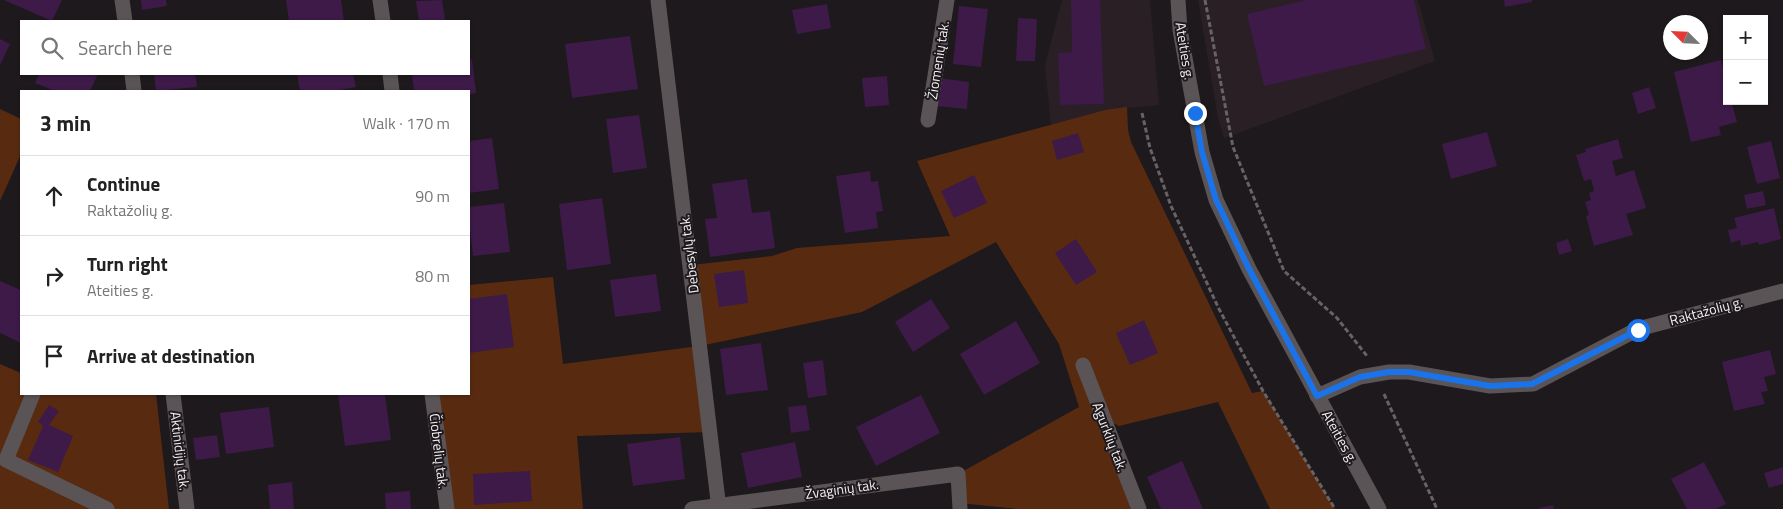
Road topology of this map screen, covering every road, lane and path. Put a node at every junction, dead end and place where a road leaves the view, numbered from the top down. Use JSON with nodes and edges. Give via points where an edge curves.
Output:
{"nodes":[{"id":1,"x":122,"y":0,"type":"edge"},
{"id":2,"x":380,"y":0,"type":"edge"},
{"id":3,"x":658,"y":0,"type":"edge"},
{"id":4,"x":947,"y":0,"type":"edge"},
{"id":5,"x":1178,"y":0,"type":"edge"},
{"id":6,"x":1205,"y":0,"type":"edge"},
{"id":7,"x":125,"y":20,"type":"edge"},
{"id":8,"x":383,"y":20,"type":"edge"},
{"id":9,"x":132,"y":75,"type":"edge"},
{"id":10,"x":390,"y":75,"type":"edge"},
{"id":11,"x":134,"y":90,"type":"edge"},
{"id":12,"x":392,"y":90,"type":"edge"},
{"id":13,"x":1142,"y":113,"type":"dead end"},
{"id":14,"x":928,"y":120,"type":"dead end"},
{"id":15,"x":1783,"y":291,"type":"edge"},
{"id":16,"x":1083,"y":365,"type":"dead end"},
{"id":17,"x":1376,"y":374,"type":"junction"},
{"id":18,"x":33,"y":395,"type":"edge"},
{"id":19,"x":173,"y":395,"type":"edge"},
{"id":20,"x":432,"y":395,"type":"edge"},
{"id":21,"x":1317,"y":396,"type":"junction"},
{"id":22,"x":718,"y":508,"type":"edge"},
{"id":23,"x":107,"y":509,"type":"edge"},
{"id":24,"x":187,"y":509,"type":"edge"},
{"id":25,"x":446,"y":509,"type":"edge"},
{"id":26,"x":692,"y":509,"type":"edge"},
{"id":27,"x":960,"y":509,"type":"edge"},
{"id":28,"x":1139,"y":509,"type":"edge"},
{"id":29,"x":1335,"y":509,"type":"edge"},
{"id":30,"x":1379,"y":509,"type":"edge"},
{"id":31,"x":1437,"y":509,"type":"edge"}],
"edges":[{"from":1,"to":7,"type":"street"},
{"from":2,"to":8,"type":"street"},
{"from":3,"to":22,"type":"street","name":"Debesylų tak."},
{"from":4,"to":14,"type":"street","name":"Žiomenių tak."},
{"from":5,"to":21,"type":"street","name":"Ateities g.","via":[[1180,30],[1201,145],[1216,200]]},
{"from":6,"to":17,"type":"path","via":[[1233,147],[1284,271],[1337,318]]},
{"from":9,"to":11,"type":"street"},
{"from":10,"to":12,"type":"street"},
{"from":13,"to":29,"type":"path","via":[[1150,148],[1171,206],[1219,309],[1263,391]]},
{"from":15,"to":17,"type":"street","name":"Raktažolių g.","via":[[1638,330],[1532,384],[1490,386],[1409,372]]},
{"from":16,"to":28,"type":"street","name":"Agurklių tak."},
{"from":17,"to":21,"type":"street","name":"Raktažolių g.","via":[[1360,377]]},
{"from":17,"to":31,"type":"path"},
{"from":18,"to":23,"type":"street","via":[[6,460]]},
{"from":19,"to":24,"type":"street","name":"Aktinidijų tak."},
{"from":20,"to":25,"type":"street","name":"Čiobrelių tak."},
{"from":21,"to":30,"type":"street","name":"Ateities g."},
{"from":22,"to":26,"type":"street","name":"Žvaginių tak."},
{"from":22,"to":27,"type":"street","name":"Žvaginių tak.","via":[[958,474]]}]}
